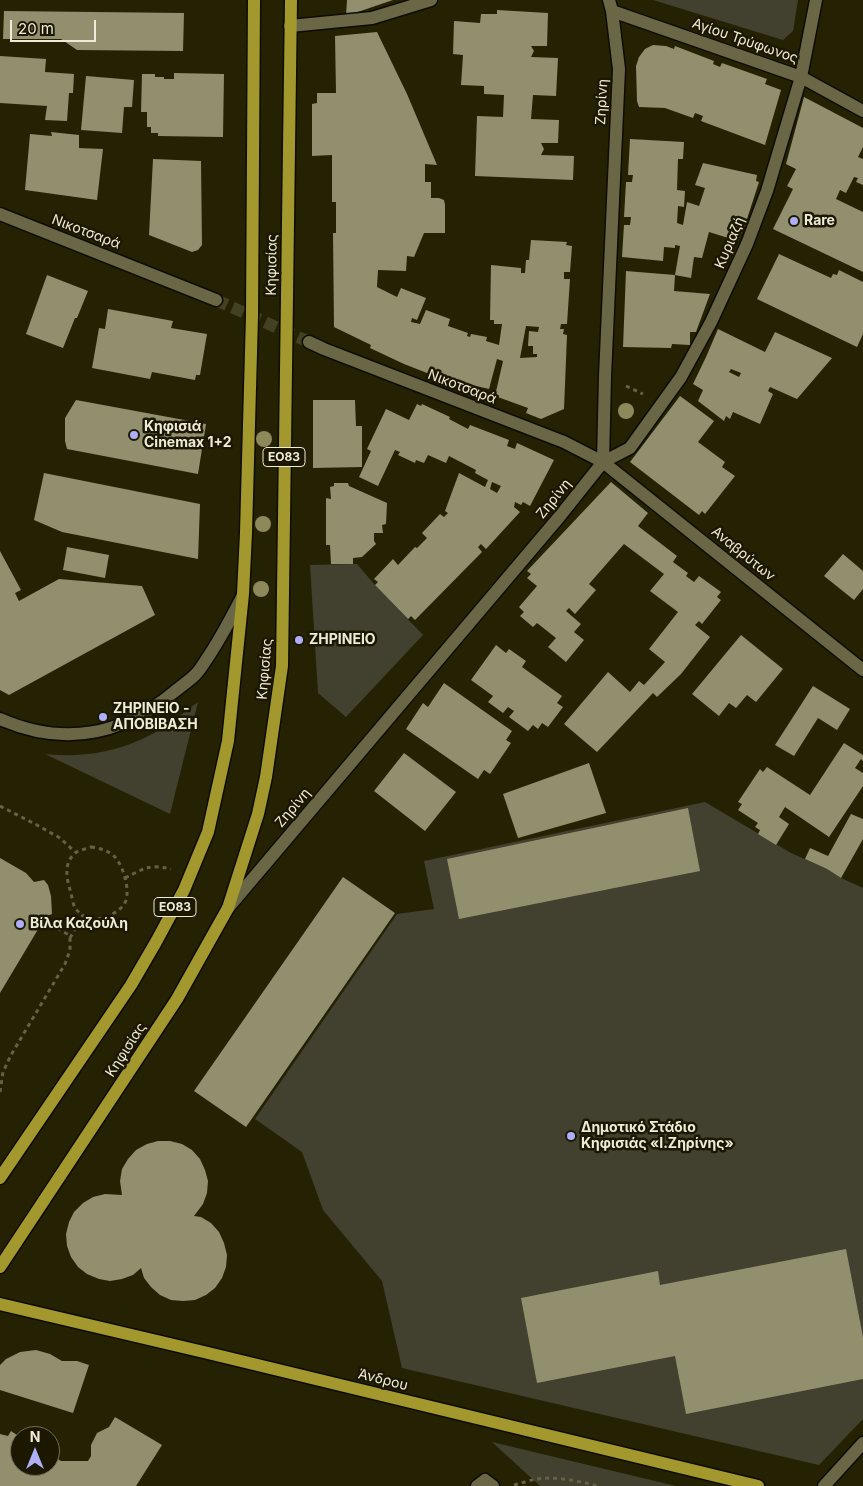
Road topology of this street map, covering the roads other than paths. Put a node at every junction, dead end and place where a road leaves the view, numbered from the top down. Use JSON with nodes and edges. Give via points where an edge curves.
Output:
{"nodes":[{"id":1,"x":254,"y":0,"type":"edge"},
{"id":2,"x":291,"y":0,"type":"edge"},
{"id":3,"x":431,"y":0,"type":"edge"},
{"id":4,"x":816,"y":0,"type":"edge"},
{"id":5,"x":611,"y":5,"type":"edge"},
{"id":6,"x":290,"y":26,"type":"junction"},
{"id":7,"x":801,"y":77,"type":"junction"},
{"id":8,"x":863,"y":111,"type":"edge"},
{"id":9,"x":0,"y":214,"type":"edge"},
{"id":10,"x":216,"y":300,"type":"tunnel mouth"},
{"id":11,"x":309,"y":342,"type":"tunnel mouth"},
{"id":12,"x":603,"y":462,"type":"junction"},
{"id":13,"x":243,"y":594,"type":"junction"},
{"id":14,"x":863,"y":670,"type":"edge"},
{"id":15,"x":0,"y":719,"type":"edge"},
{"id":16,"x":228,"y":908,"type":"junction"},
{"id":17,"x":0,"y":1178,"type":"edge"},
{"id":18,"x":0,"y":1267,"type":"edge"},
{"id":19,"x":0,"y":1304,"type":"edge"},
{"id":20,"x":863,"y":1443,"type":"edge"},
{"id":21,"x":477,"y":1486,"type":"edge"},
{"id":22,"x":493,"y":1486,"type":"edge"},
{"id":23,"x":758,"y":1486,"type":"edge"},
{"id":24,"x":824,"y":1486,"type":"edge"}],
"edges":[{"from":1,"to":13,"type":"main road","name":"Κηφισίας","number":"ΕΟ83","via":[[252,325]]},
{"from":2,"to":6,"type":"main road","name":"Κηφισίας","number":"ΕΟ83"},
{"from":3,"to":6,"type":"street","via":[[372,18]]},
{"from":4,"to":7,"type":"street","name":"Κυριαζή"},
{"from":5,"to":7,"type":"street","name":"Αγίου Τρύφωνος"},
{"from":5,"to":12,"type":"street","name":"Ζηρίνη","via":[[619,69]]},
{"from":6,"to":16,"type":"main road","name":"Κηφισίας","number":"ΕΟ83","via":[[282,666],[258,814]]},
{"from":7,"to":8,"type":"street","name":"Αγίου Τρύφωνος"},
{"from":7,"to":12,"type":"street","name":"Κυριαζή","via":[[767,191],[711,322],[681,377],[630,448]]},
{"from":9,"to":10,"type":"street","name":"Νικοτσαρά"},
{"from":11,"to":12,"type":"street","name":"Νικοτσαρά","via":[[564,442]]},
{"from":12,"to":14,"type":"street","name":"Αναβρύτων"},
{"from":12,"to":16,"type":"street","name":"Ζηρίνη"},
{"from":13,"to":15,"type":"street","via":[[220,640],[195,675],[140,716],[114,728],[69,735],[42,732]]},
{"from":13,"to":17,"type":"main road","name":"Κηφισίας","number":"ΕΟ83","via":[[228,741],[208,832],[191,874],[131,985]]},
{"from":16,"to":18,"type":"main road","name":"Κηφισίας","number":"ΕΟ83","via":[[177,998]]},
{"from":19,"to":23,"type":"main road","name":"Άνδρου"},
{"from":20,"to":24,"type":"street"},
{"from":21,"to":22,"type":"street","via":[[485,1480]]}]}
